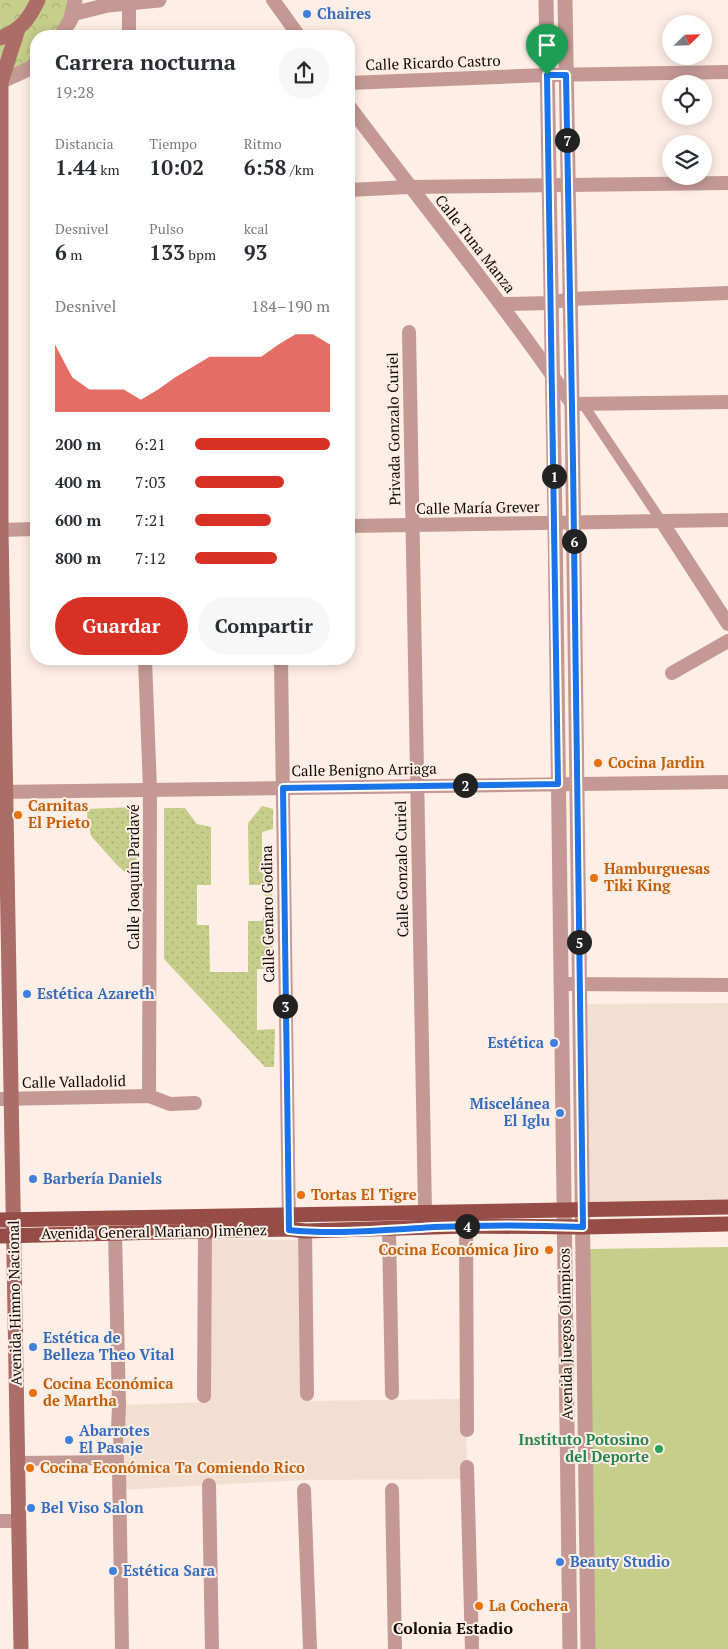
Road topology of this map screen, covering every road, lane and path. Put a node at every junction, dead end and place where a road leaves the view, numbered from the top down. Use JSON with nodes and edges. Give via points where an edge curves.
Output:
{"nodes":[{"id":1,"x":38,"y":0,"type":"edge"},
{"id":2,"x":159,"y":0,"type":"edge"},
{"id":3,"x":273,"y":0,"type":"edge"},
{"id":4,"x":546,"y":0,"type":"edge"},
{"id":5,"x":565,"y":0,"type":"edge"},
{"id":6,"x":129,"y":3,"type":"junction"},
{"id":7,"x":73,"y":7,"type":"edge"},
{"id":8,"x":18,"y":29,"type":"junction"},
{"id":9,"x":65,"y":30,"type":"edge"},
{"id":10,"x":129,"y":30,"type":"edge"},
{"id":11,"x":294,"y":30,"type":"edge"},
{"id":12,"x":0,"y":38,"type":"edge"},
{"id":13,"x":30,"y":68,"type":"edge"},
{"id":14,"x":728,"y":72,"type":"edge"},
{"id":15,"x":547,"y":75,"type":"junction"},
{"id":16,"x":566,"y":75,"type":"junction"},
{"id":17,"x":1,"y":82,"type":"edge"},
{"id":18,"x":355,"y":83,"type":"edge"},
{"id":19,"x":355,"y":114,"type":"edge"},
{"id":20,"x":728,"y":183,"type":"edge"},
{"id":21,"x":568,"y":185,"type":"junction"},
{"id":22,"x":549,"y":186,"type":"junction"},
{"id":23,"x":409,"y":187,"type":"junction"},
{"id":24,"x":355,"y":190,"type":"edge"},
{"id":25,"x":728,"y":293,"type":"edge"},
{"id":26,"x":570,"y":300,"type":"junction"},
{"id":27,"x":551,"y":303,"type":"junction"},
{"id":28,"x":502,"y":304,"type":"junction"},
{"id":29,"x":409,"y":332,"type":"dead end"},
{"id":30,"x":552,"y":374,"type":"junction"},
{"id":31,"x":728,"y":402,"type":"edge"},
{"id":32,"x":578,"y":404,"type":"junction"},
{"id":33,"x":728,"y":520,"type":"edge"},
{"id":34,"x":662,"y":522,"type":"junction"},
{"id":35,"x":555,"y":523,"type":"junction"},
{"id":36,"x":574,"y":523,"type":"junction"},
{"id":37,"x":412,"y":525,"type":"junction"},
{"id":38,"x":355,"y":526,"type":"edge"},
{"id":39,"x":30,"y":529,"type":"edge"},
{"id":40,"x":1,"y":530,"type":"edge"},
{"id":41,"x":728,"y":624,"type":"edge"},
{"id":42,"x":728,"y":640,"type":"edge"},
{"id":43,"x":145,"y":665,"type":"edge"},
{"id":44,"x":281,"y":665,"type":"edge"},
{"id":45,"x":672,"y":673,"type":"dead end"},
{"id":46,"x":728,"y":782,"type":"edge"},
{"id":47,"x":558,"y":784,"type":"junction"},
{"id":48,"x":577,"y":784,"type":"junction"},
{"id":49,"x":416,"y":786,"type":"junction"},
{"id":50,"x":283,"y":788,"type":"junction"},
{"id":51,"x":150,"y":790,"type":"junction"},
{"id":52,"x":3,"y":792,"type":"edge"},
{"id":53,"x":561,"y":984,"type":"junction"},
{"id":54,"x":580,"y":984,"type":"junction"},
{"id":55,"x":728,"y":984,"type":"edge"},
{"id":56,"x":4,"y":989,"type":"edge"},
{"id":57,"x":149,"y":1096,"type":"junction"},
{"id":58,"x":5,"y":1099,"type":"edge"},
{"id":59,"x":195,"y":1103,"type":"dead end"},
{"id":60,"x":728,"y":1207,"type":"edge"},
{"id":61,"x":582,"y":1209,"type":"junction"},
{"id":62,"x":564,"y":1210,"type":"junction"},
{"id":63,"x":425,"y":1212,"type":"junction"},
{"id":64,"x":7,"y":1220,"type":"edge"},
{"id":65,"x":288,"y":1222,"type":"junction"},
{"id":66,"x":728,"y":1224,"type":"edge"},
{"id":67,"x":466,"y":1226,"type":"junction"},
{"id":68,"x":565,"y":1226,"type":"junction"},
{"id":69,"x":583,"y":1227,"type":"junction"},
{"id":70,"x":389,"y":1230,"type":"junction"},
{"id":71,"x":305,"y":1231,"type":"junction"},
{"id":72,"x":205,"y":1232,"type":"junction"},
{"id":73,"x":115,"y":1233,"type":"junction"},
{"id":74,"x":7,"y":1236,"type":"edge"},
{"id":75,"x":392,"y":1393,"type":"dead end"},
{"id":76,"x":307,"y":1394,"type":"dead end"},
{"id":77,"x":204,"y":1396,"type":"dead end"},
{"id":78,"x":467,"y":1430,"type":"dead end"},
{"id":79,"x":118,"y":1431,"type":"joint"},
{"id":80,"x":18,"y":1461,"type":"junction"},
{"id":81,"x":119,"y":1465,"type":"junction"},
{"id":82,"x":467,"y":1467,"type":"dead end"},
{"id":83,"x":209,"y":1485,"type":"dead end"},
{"id":84,"x":304,"y":1490,"type":"dead end"},
{"id":85,"x":392,"y":1490,"type":"dead end"},
{"id":86,"x":19,"y":1520,"type":"junction"},
{"id":87,"x":0,"y":1521,"type":"edge"},
{"id":88,"x":21,"y":1649,"type":"edge"},
{"id":89,"x":122,"y":1649,"type":"edge"},
{"id":90,"x":212,"y":1649,"type":"edge"},
{"id":91,"x":310,"y":1649,"type":"edge"},
{"id":92,"x":395,"y":1649,"type":"edge"},
{"id":93,"x":472,"y":1649,"type":"edge"},
{"id":94,"x":570,"y":1649,"type":"edge"},
{"id":95,"x":588,"y":1649,"type":"edge"}],
"edges":[{"from":1,"to":8,"type":"main road"},
{"from":2,"to":6,"type":"street"},
{"from":3,"to":11,"type":"street"},
{"from":4,"to":15,"type":"street","name":"Avenida Juegos Olímpicos"},
{"from":5,"to":16,"type":"street","name":"Avenida Juegos Olímpicos"},
{"from":6,"to":7,"type":"street"},
{"from":6,"to":10,"type":"street"},
{"from":7,"to":9,"type":"street"},
{"from":8,"to":12,"type":"main road"},
{"from":8,"to":17,"type":"main road","name":"Avenida Himno Nacional"},
{"from":13,"to":17,"type":"street"},
{"from":14,"to":16,"type":"street","name":"Calle Ricardo Castro"},
{"from":15,"to":16,"type":"street","name":"Calle Ricardo Castro"},
{"from":15,"to":18,"type":"street","name":"Calle Ricardo Castro"},
{"from":15,"to":22,"type":"street","name":"Avenida Juegos Olímpicos"},
{"from":16,"to":21,"type":"street","name":"Avenida Juegos Olímpicos"},
{"from":17,"to":40,"type":"main road","name":"Avenida Himno Nacional"},
{"from":19,"to":23,"type":"street","name":"Calle Tuna Manza"},
{"from":20,"to":21,"type":"street"},
{"from":21,"to":22,"type":"street"},
{"from":21,"to":26,"type":"street","name":"Avenida Juegos Olímpicos"},
{"from":22,"to":23,"type":"street"},
{"from":22,"to":27,"type":"street","name":"Avenida Juegos Olímpicos"},
{"from":23,"to":24,"type":"street"},
{"from":23,"to":28,"type":"street","name":"Calle Tuna Manza"},
{"from":25,"to":26,"type":"street"},
{"from":26,"to":27,"type":"street"},
{"from":26,"to":32,"type":"street","name":"Avenida Juegos Olímpicos"},
{"from":27,"to":28,"type":"street"},
{"from":27,"to":30,"type":"street","name":"Avenida Juegos Olímpicos"},
{"from":28,"to":30,"type":"street","name":"Calle Tuna Manza"},
{"from":29,"to":37,"type":"street","name":"Privada Gonzalo Curiel"},
{"from":30,"to":32,"type":"street","name":"Calle Tuna Manza"},
{"from":30,"to":35,"type":"street","name":"Avenida Juegos Olímpicos"},
{"from":31,"to":32,"type":"street"},
{"from":32,"to":34,"type":"street"},
{"from":32,"to":36,"type":"street","name":"Avenida Juegos Olímpicos"},
{"from":33,"to":34,"type":"street","name":"Calle María Grever"},
{"from":34,"to":36,"type":"street","name":"Calle María Grever"},
{"from":34,"to":41,"type":"street"},
{"from":35,"to":36,"type":"street","name":"Calle María Grever"},
{"from":35,"to":37,"type":"street","name":"Calle María Grever"},
{"from":35,"to":47,"type":"street","name":"Avenida Juegos Olímpicos"},
{"from":36,"to":48,"type":"street","name":"Avenida Juegos Olímpicos"},
{"from":37,"to":38,"type":"street","name":"Calle María Grever"},
{"from":37,"to":49,"type":"street","name":"Calle Gonzalo Curiel"},
{"from":39,"to":40,"type":"street"},
{"from":40,"to":52,"type":"main road","name":"Avenida Himno Nacional"},
{"from":42,"to":45,"type":"street"},
{"from":43,"to":51,"type":"street","name":"Calle Joaquín Pardavé"},
{"from":44,"to":50,"type":"street","name":"Calle Genaro Godina"},
{"from":46,"to":48,"type":"street","name":"Calle Benigno Arriaga"},
{"from":47,"to":48,"type":"street","name":"Calle Benigno Arriaga"},
{"from":47,"to":49,"type":"street","name":"Calle Benigno Arriaga"},
{"from":47,"to":53,"type":"street","name":"Avenida Juegos Olímpicos"},
{"from":48,"to":54,"type":"street","name":"Avenida Juegos Olímpicos"},
{"from":49,"to":50,"type":"street","name":"Calle Benigno Arriaga"},
{"from":49,"to":63,"type":"street","name":"Calle Gonzalo Curiel"},
{"from":50,"to":51,"type":"street","name":"Calle Benigno Arriaga"},
{"from":50,"to":65,"type":"street","name":"Calle Genaro Godina"},
{"from":51,"to":52,"type":"street","name":"Calle Benigno Arriaga"},
{"from":51,"to":57,"type":"street","name":"Calle Joaquín Pardavé"},
{"from":52,"to":56,"type":"main road","name":"Avenida Himno Nacional"},
{"from":53,"to":54,"type":"street"},
{"from":53,"to":62,"type":"street","name":"Avenida Juegos Olímpicos"},
{"from":54,"to":55,"type":"street"},
{"from":54,"to":61,"type":"street","name":"Avenida Juegos Olímpicos"},
{"from":56,"to":58,"type":"main road","name":"Avenida Himno Nacional"},
{"from":57,"to":58,"type":"street","name":"Calle Valladolid"},
{"from":57,"to":59,"type":"street","name":"Calle Valladolid","via":[[170,1104]]},
{"from":58,"to":64,"type":"main road","name":"Avenida Himno Nacional"},
{"from":60,"to":61,"type":"main road","name":"Avenida General Mariano Jiménez"},
{"from":61,"to":62,"type":"main road","name":"Avenida General Mariano Jiménez"},
{"from":61,"to":69,"type":"street","name":"Avenida Juegos Olímpicos"},
{"from":62,"to":63,"type":"main road","name":"Avenida General Mariano Jiménez"},
{"from":62,"to":68,"type":"street","name":"Avenida Juegos Olímpicos"},
{"from":63,"to":65,"type":"main road","name":"Avenida General Mariano Jiménez"},
{"from":64,"to":65,"type":"main road","name":"Avenida General Mariano Jiménez"},
{"from":64,"to":74,"type":"main road","name":"Avenida Himno Nacional"},
{"from":65,"to":71,"type":"main road","name":"Avenida General Mariano Jiménez"},
{"from":65,"to":72,"type":"main road","name":"Avenida General Mariano Jiménez"},
{"from":66,"to":69,"type":"main road","name":"Avenida General Mariano Jiménez"},
{"from":67,"to":68,"type":"main road","name":"Avenida General Mariano Jiménez"},
{"from":67,"to":70,"type":"main road","name":"Avenida General Mariano Jiménez"},
{"from":67,"to":78,"type":"street"},
{"from":68,"to":69,"type":"main road","name":"Avenida General Mariano Jiménez"},
{"from":68,"to":94,"type":"street","name":"Avenida Juegos Olímpicos"},
{"from":69,"to":95,"type":"street","name":"Avenida Juegos Olímpicos"},
{"from":70,"to":71,"type":"main road","name":"Avenida General Mariano Jiménez"},
{"from":70,"to":75,"type":"street"},
{"from":71,"to":76,"type":"street"},
{"from":72,"to":73,"type":"main road","name":"Avenida General Mariano Jiménez"},
{"from":72,"to":77,"type":"street"},
{"from":73,"to":74,"type":"main road","name":"Avenida General Mariano Jiménez"},
{"from":73,"to":79,"type":"street"},
{"from":74,"to":80,"type":"main road","name":"Avenida Himno Nacional"},
{"from":79,"to":81,"type":"street"},
{"from":80,"to":81,"type":"street"},
{"from":80,"to":86,"type":"main road","name":"Avenida Himno Nacional"},
{"from":81,"to":89,"type":"street"},
{"from":82,"to":93,"type":"street"},
{"from":83,"to":90,"type":"street"},
{"from":84,"to":91,"type":"street"},
{"from":85,"to":92,"type":"street"},
{"from":86,"to":87,"type":"street"},
{"from":86,"to":88,"type":"main road","name":"Avenida Himno Nacional"}]}
